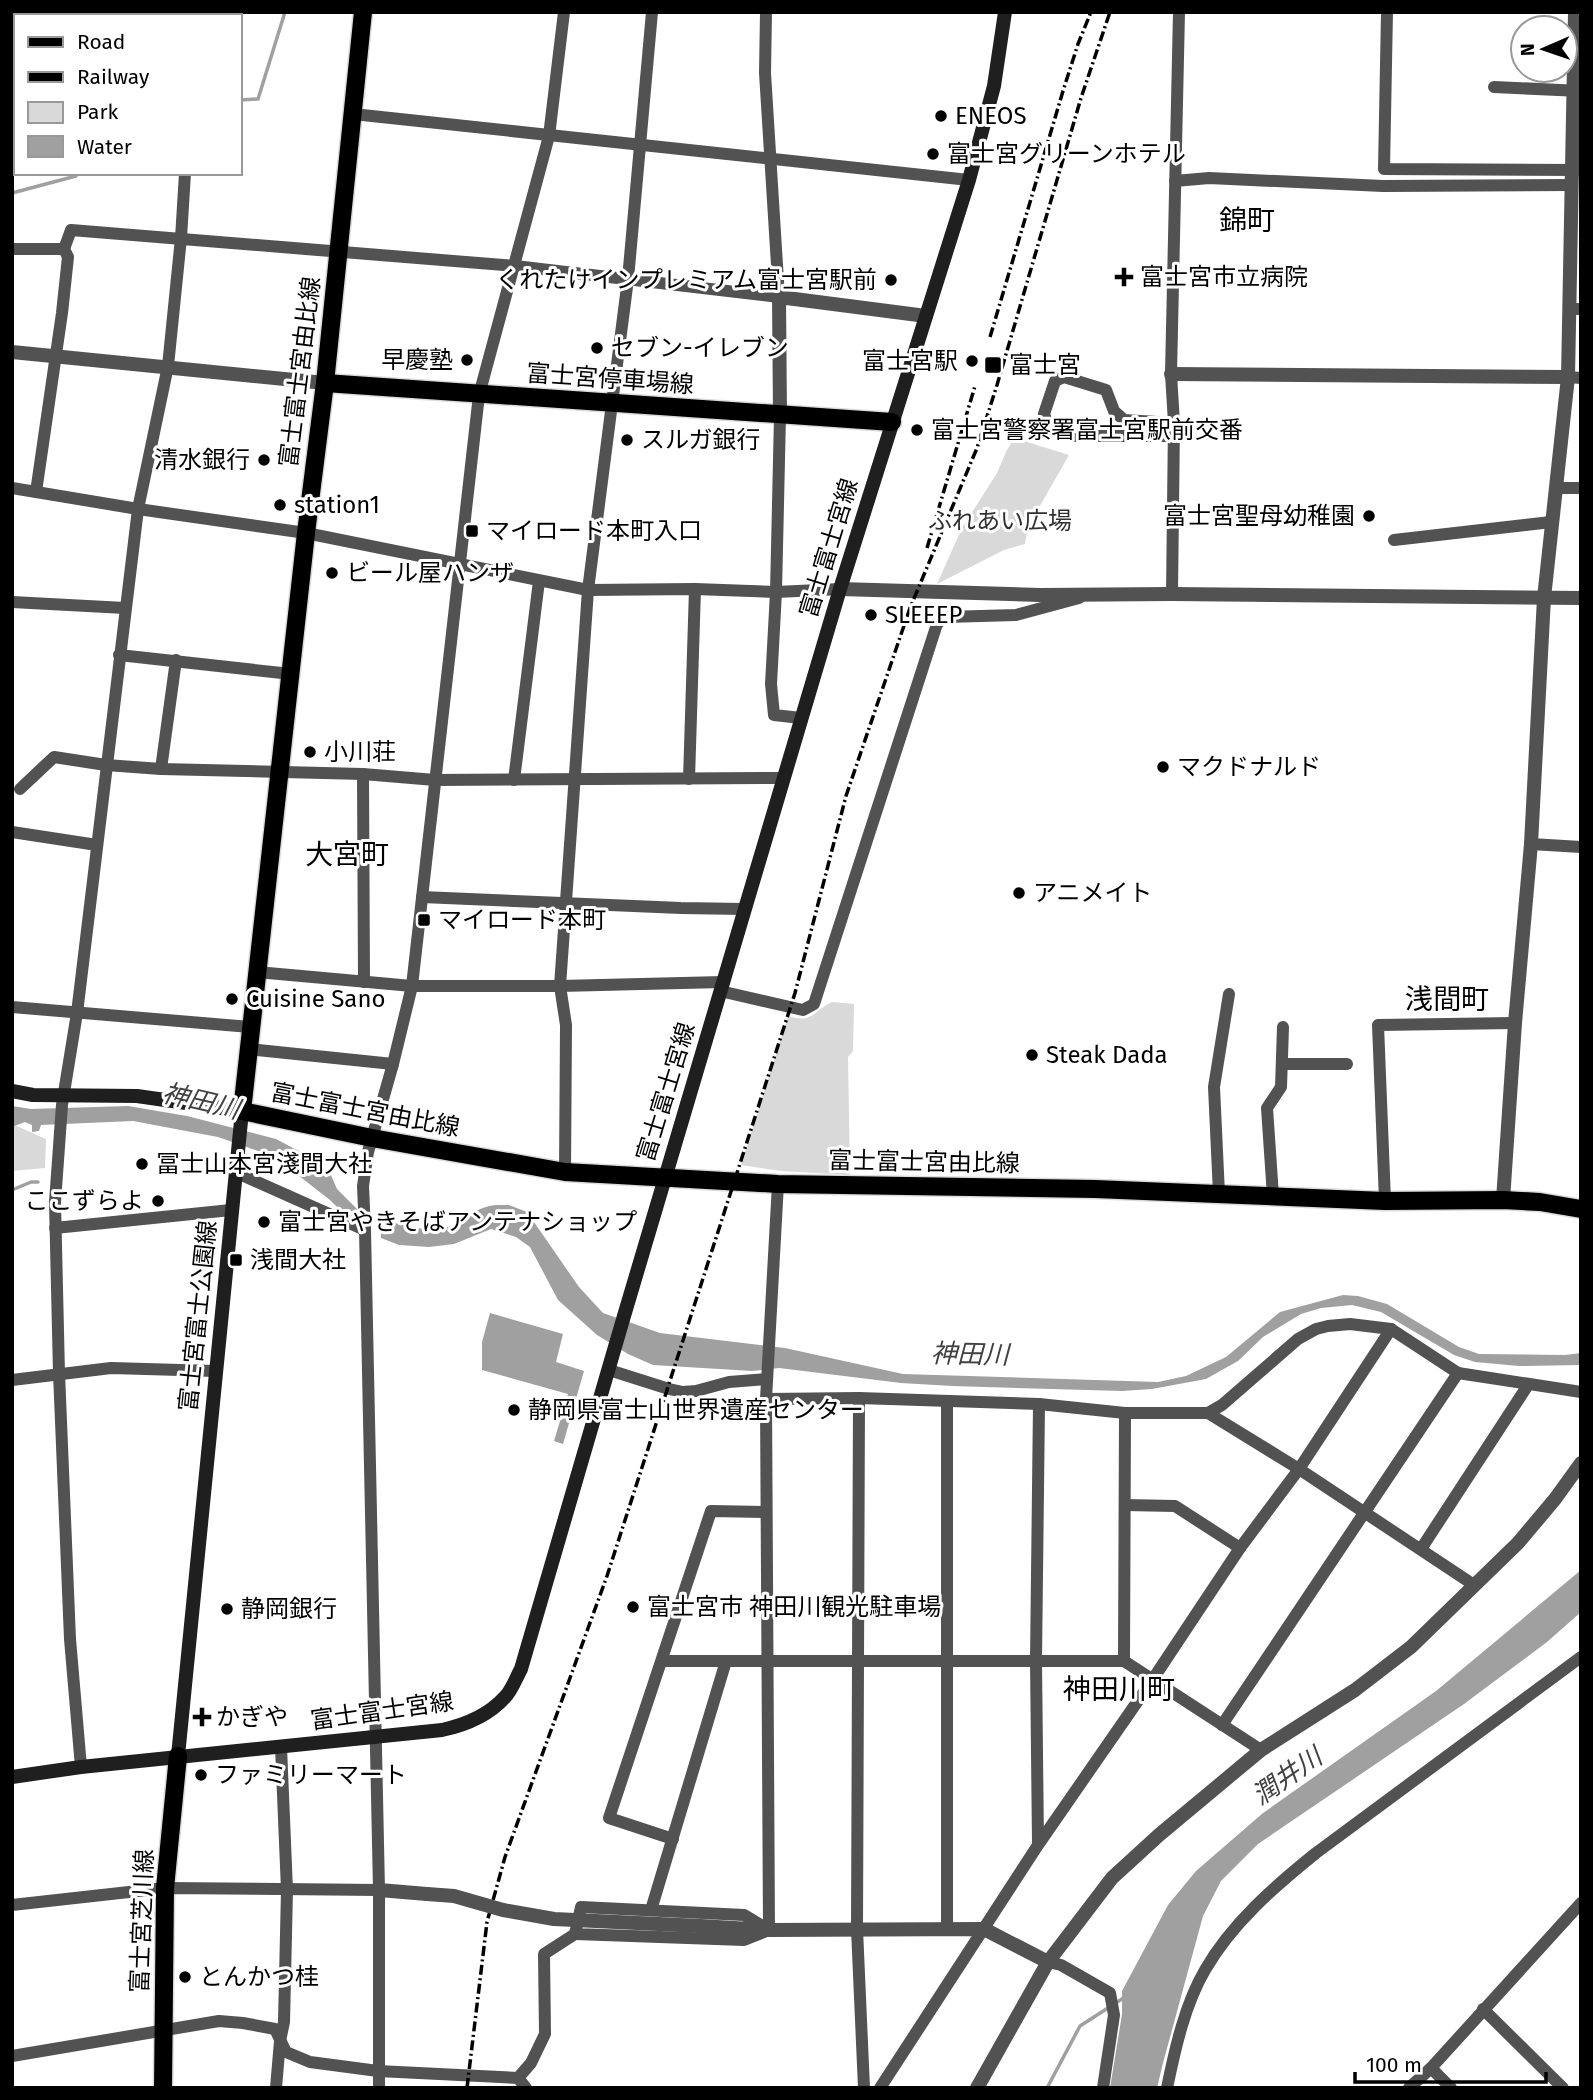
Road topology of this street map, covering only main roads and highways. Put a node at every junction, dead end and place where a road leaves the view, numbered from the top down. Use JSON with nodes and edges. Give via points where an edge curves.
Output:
{"nodes":[{"id":1,"x":363,"y":12,"type":"edge"},
{"id":2,"x":1005,"y":12,"type":"edge"},
{"id":3,"x":325,"y":383,"type":"junction"},
{"id":4,"x":892,"y":422,"type":"junction"},
{"id":5,"x":12,"y":1091,"type":"edge"},
{"id":6,"x":241,"y":1119,"type":"junction"},
{"id":7,"x":665,"y":1176,"type":"junction"},
{"id":8,"x":1581,"y":1209,"type":"edge"},
{"id":9,"x":178,"y":1756,"type":"junction"},
{"id":10,"x":12,"y":1777,"type":"edge"},
{"id":11,"x":163,"y":2088,"type":"edge"}],
"edges":[{"from":1,"to":3,"type":"main road","name":"富士富士宮由比線"},
{"from":2,"to":4,"type":"main road","name":"富士富士宮線","via":[[994,86],[969,180]]},
{"from":3,"to":4,"type":"main road","name":"富士宮停車場線"},
{"from":3,"to":6,"type":"main road","name":"富士富士宮由比線"},
{"from":4,"to":7,"type":"main road","name":"富士富士宮線"},
{"from":5,"to":6,"type":"main road","via":[[63,1100],[137,1096]]},
{"from":6,"to":7,"type":"main road","name":"富士富士宮由比線","via":[[565,1171]]},
{"from":6,"to":9,"type":"main road","name":"富士宮富士公園線"},
{"from":7,"to":8,"type":"main road","name":"富士富士宮由比線","via":[[778,1184],[1095,1189],[1385,1201],[1503,1200]]},
{"from":7,"to":9,"type":"main road","name":"富士富士宮線","via":[[521,1669],[505,1697],[462,1726]]},
{"from":9,"to":10,"type":"main road","name":"富士富士宮線"},
{"from":9,"to":11,"type":"main road","name":"富士宮芝川線","via":[[165,1888]]}]}
